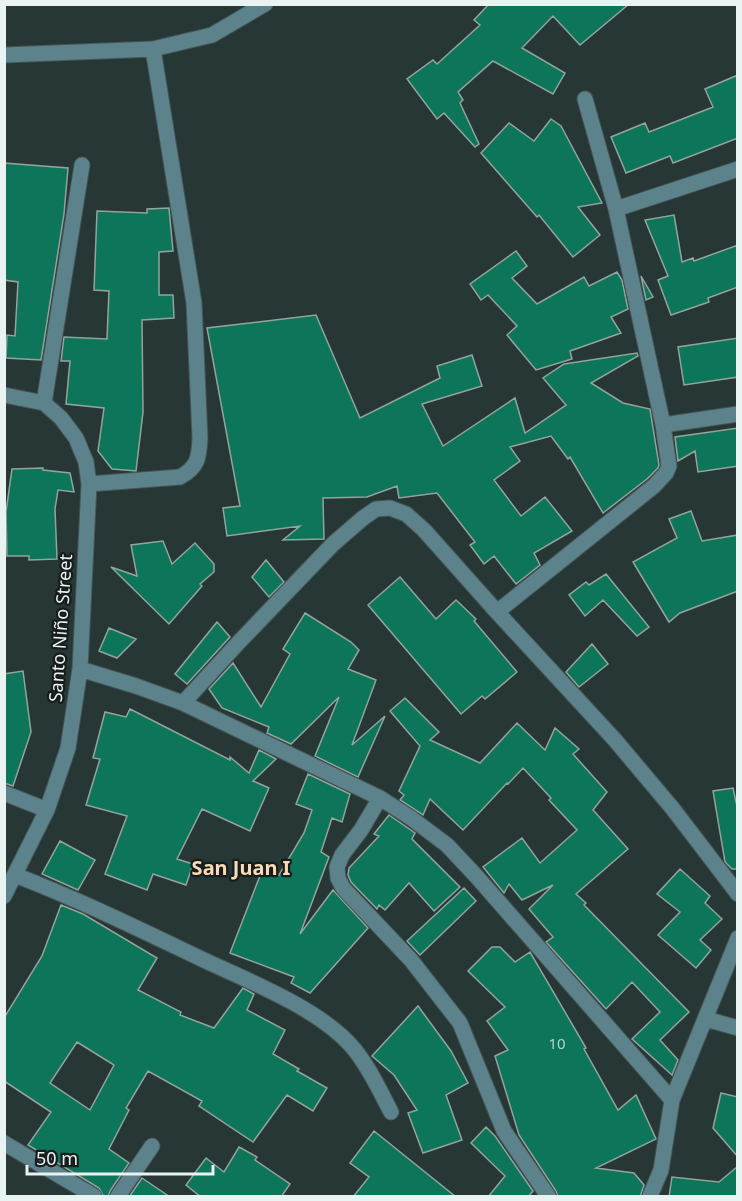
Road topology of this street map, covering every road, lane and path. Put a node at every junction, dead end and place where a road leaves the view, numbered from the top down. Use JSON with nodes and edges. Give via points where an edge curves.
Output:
{"nodes":[{"id":1,"x":265,"y":4,"type":"edge"},
{"id":2,"x":153,"y":49,"type":"junction"},
{"id":3,"x":4,"y":55,"type":"edge"},
{"id":4,"x":585,"y":99,"type":"dead end"},
{"id":5,"x":82,"y":165,"type":"dead end"},
{"id":6,"x":738,"y":169,"type":"edge"},
{"id":7,"x":616,"y":209,"type":"junction"},
{"id":8,"x":4,"y":395,"type":"edge"},
{"id":9,"x":44,"y":403,"type":"junction"},
{"id":10,"x":738,"y":414,"type":"edge"},
{"id":11,"x":663,"y":425,"type":"junction"},
{"id":12,"x":89,"y":484,"type":"junction"},
{"id":13,"x":496,"y":612,"type":"junction"},
{"id":14,"x":80,"y":669,"type":"junction"},
{"id":15,"x":183,"y":703,"type":"junction"},
{"id":16,"x":4,"y":793,"type":"edge"},
{"id":17,"x":380,"y":798,"type":"junction"},
{"id":18,"x":47,"y":810,"type":"junction"},
{"id":19,"x":15,"y":875,"type":"junction"},
{"id":20,"x":738,"y":894,"type":"edge"},
{"id":21,"x":4,"y":896,"type":"edge"},
{"id":22,"x":738,"y":938,"type":"edge"},
{"id":23,"x":706,"y":1018,"type":"junction"},
{"id":24,"x":738,"y":1028,"type":"edge"},
{"id":25,"x":672,"y":1100,"type":"junction"},
{"id":26,"x":391,"y":1112,"type":"dead end"},
{"id":27,"x":4,"y":1143,"type":"edge"},
{"id":28,"x":152,"y":1146,"type":"dead end"},
{"id":29,"x":94,"y":1197,"type":"edge"},
{"id":30,"x":118,"y":1197,"type":"edge"},
{"id":31,"x":548,"y":1197,"type":"edge"},
{"id":32,"x":650,"y":1197,"type":"edge"}],
"edges":[{"from":1,"to":2,"type":"street","via":[[212,34]]},
{"from":2,"to":3,"type":"street"},
{"from":2,"to":12,"type":"street","via":[[194,303],[199,457],[192,471],[180,477]]},
{"from":4,"to":7,"type":"street"},
{"from":5,"to":9,"type":"street"},
{"from":6,"to":7,"type":"street"},
{"from":7,"to":11,"type":"street"},
{"from":8,"to":9,"type":"street"},
{"from":9,"to":12,"type":"street","name":"Santo Niño Street","via":[[76,438],[86,462]]},
{"from":10,"to":11,"type":"street"},
{"from":11,"to":13,"type":"street","via":[[669,466],[661,479]]},
{"from":12,"to":14,"type":"street","name":"Santo Niño Street"},
{"from":13,"to":15,"type":"street","via":[[406,514],[390,508],[376,509],[333,544]]},
{"from":13,"to":20,"type":"street","via":[[615,740]]},
{"from":14,"to":15,"type":"street"},
{"from":14,"to":18,"type":"street","name":"Santo Niño Street","via":[[68,748]]},
{"from":15,"to":17,"type":"street"},
{"from":16,"to":18,"type":"street"},
{"from":17,"to":25,"type":"street","via":[[447,845]]},
{"from":17,"to":31,"type":"street","via":[[342,855],[338,878],[411,960],[460,1023],[504,1131]]},
{"from":18,"to":19,"type":"street","name":"Santo Niño Street"},
{"from":19,"to":21,"type":"street","name":"Santo Niño Street"},
{"from":19,"to":26,"type":"street","via":[[299,1006],[354,1049]]},
{"from":22,"to":23,"type":"street"},
{"from":23,"to":24,"type":"street"},
{"from":23,"to":25,"type":"street"},
{"from":25,"to":32,"type":"street","via":[[661,1170]]},
{"from":27,"to":29,"type":"street"},
{"from":28,"to":30,"type":"street"}]}
